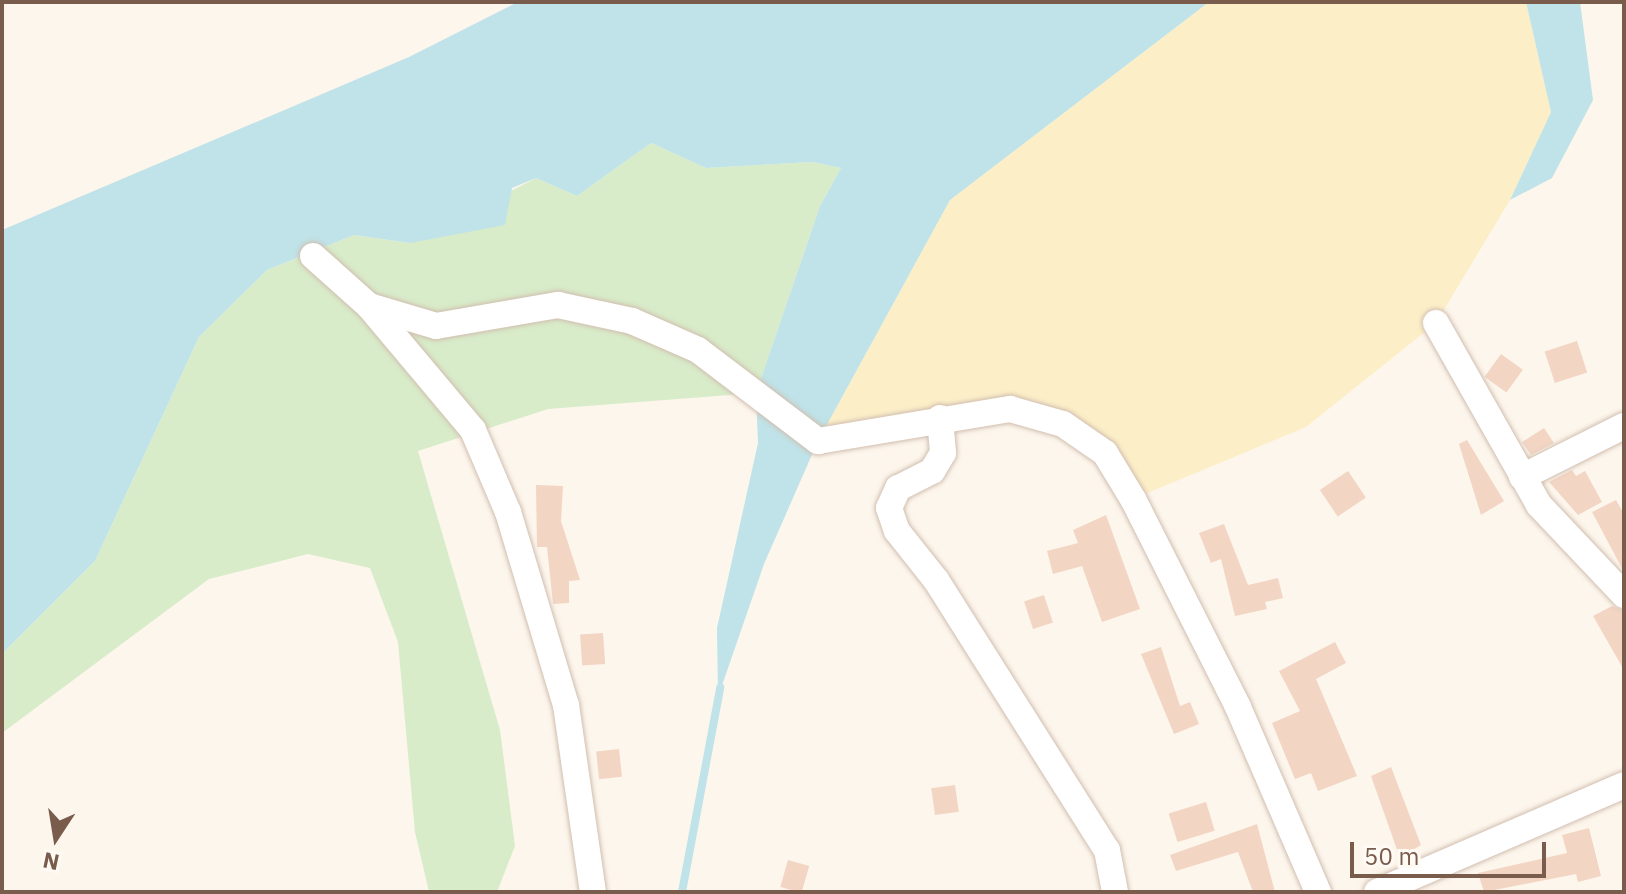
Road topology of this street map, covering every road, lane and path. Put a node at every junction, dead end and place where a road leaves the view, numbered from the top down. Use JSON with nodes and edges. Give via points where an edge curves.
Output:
{"nodes":[{"id":1,"x":313,"y":256,"type":"dead end"},
{"id":2,"x":369,"y":306,"type":"junction"},
{"id":3,"x":1436,"y":323,"type":"dead end"},
{"id":4,"x":940,"y":418,"type":"junction"},
{"id":5,"x":1624,"y":426,"type":"edge"},
{"id":6,"x":1522,"y":477,"type":"junction"},
{"id":7,"x":1624,"y":595,"type":"edge"},
{"id":8,"x":1624,"y":785,"type":"edge"},
{"id":9,"x":593,"y":892,"type":"edge"},
{"id":10,"x":1115,"y":892,"type":"edge"},
{"id":11,"x":1318,"y":892,"type":"edge"},
{"id":12,"x":1377,"y":892,"type":"edge"}],
"edges":[{"from":1,"to":2,"type":"street"},
{"from":2,"to":4,"type":"street","via":[[436,326],[558,305],[632,321],[698,350],[818,441]]},
{"from":2,"to":9,"type":"street","via":[[473,430],[508,512],[566,705]]},
{"from":3,"to":6,"type":"street"},
{"from":4,"to":10,"type":"street","via":[[943,453],[932,471],[898,488],[889,508],[897,531],[936,580],[1107,850]]},
{"from":4,"to":11,"type":"street","via":[[1010,409],[1063,424],[1105,453],[1238,707]]},
{"from":5,"to":6,"type":"street"},
{"from":6,"to":7,"type":"street","via":[[1539,505]]},
{"from":8,"to":12,"type":"street"}]}
